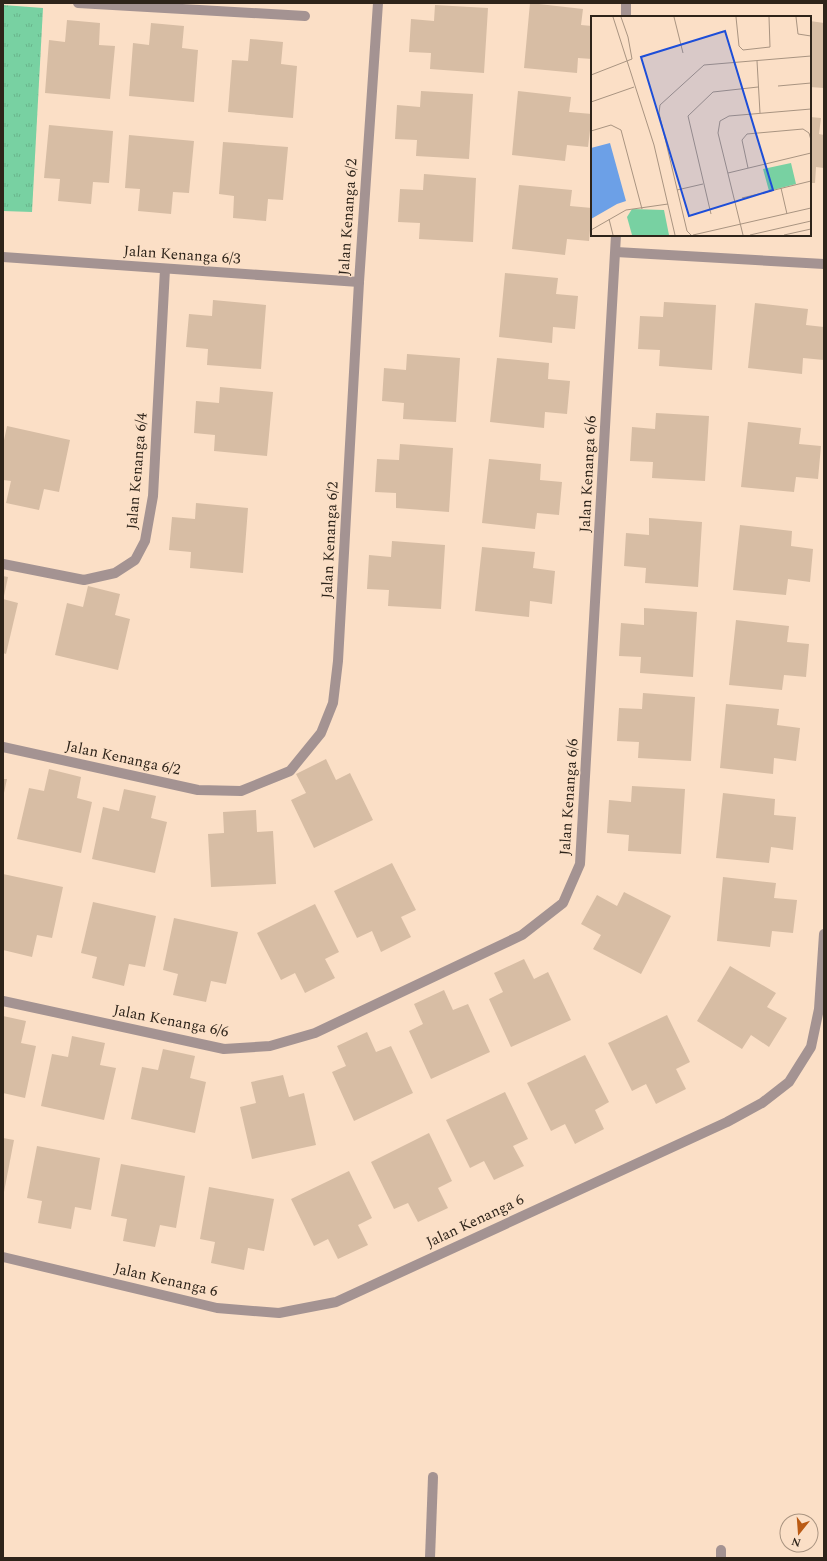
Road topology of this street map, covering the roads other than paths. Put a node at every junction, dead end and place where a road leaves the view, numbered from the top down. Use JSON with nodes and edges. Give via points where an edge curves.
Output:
{"nodes":[{"id":1,"x":78,"y":3,"type":"edge"},
{"id":2,"x":378,"y":3,"type":"edge"},
{"id":3,"x":626,"y":3,"type":"edge"},
{"id":4,"x":305,"y":16,"type":"dead end"},
{"id":5,"x":626,"y":16,"type":"edge"},
{"id":6,"x":616,"y":236,"type":"edge"},
{"id":7,"x":616,"y":252,"type":"junction"},
{"id":8,"x":3,"y":257,"type":"edge"},
{"id":9,"x":824,"y":264,"type":"edge"},
{"id":10,"x":165,"y":268,"type":"junction"},
{"id":11,"x":359,"y":282,"type":"junction"},
{"id":12,"x":3,"y":564,"type":"edge"},
{"id":13,"x":3,"y":747,"type":"edge"},
{"id":14,"x":824,"y":934,"type":"edge"},
{"id":15,"x":3,"y":1001,"type":"edge"},
{"id":16,"x":3,"y":1257,"type":"edge"},
{"id":17,"x":433,"y":1477,"type":"dead end"},
{"id":18,"x":430,"y":1558,"type":"edge"}],
"edges":[{"from":1,"to":4,"type":"street"},
{"from":2,"to":11,"type":"street","name":"Jalan Kenanga 6/2"},
{"from":3,"to":5,"type":"street"},
{"from":6,"to":7,"type":"street","name":"Jalan Kenanga 6/6"},
{"from":7,"to":9,"type":"street"},
{"from":7,"to":15,"type":"street","name":"Jalan Kenanga 6/6","via":[[581,856],[563,904],[522,935],[315,1033],[270,1046],[224,1049]]},
{"from":8,"to":10,"type":"street","name":"Jalan Kenanga 6/3"},
{"from":10,"to":11,"type":"street","name":"Jalan Kenanga 6/3"},
{"from":10,"to":12,"type":"street","name":"Jalan Kenanga 6/4","via":[[153,496],[145,541],[135,560],[115,574],[84,580]]},
{"from":11,"to":13,"type":"street","name":"Jalan Kenanga 6/2","via":[[338,661],[333,703],[321,733],[290,771],[241,791],[198,790]]},
{"from":14,"to":16,"type":"street","name":"Jalan Kenanga 6","via":[[819,1009],[811,1047],[789,1082],[762,1103],[727,1122],[336,1302],[279,1313],[218,1308]]},
{"from":17,"to":18,"type":"street"}]}
